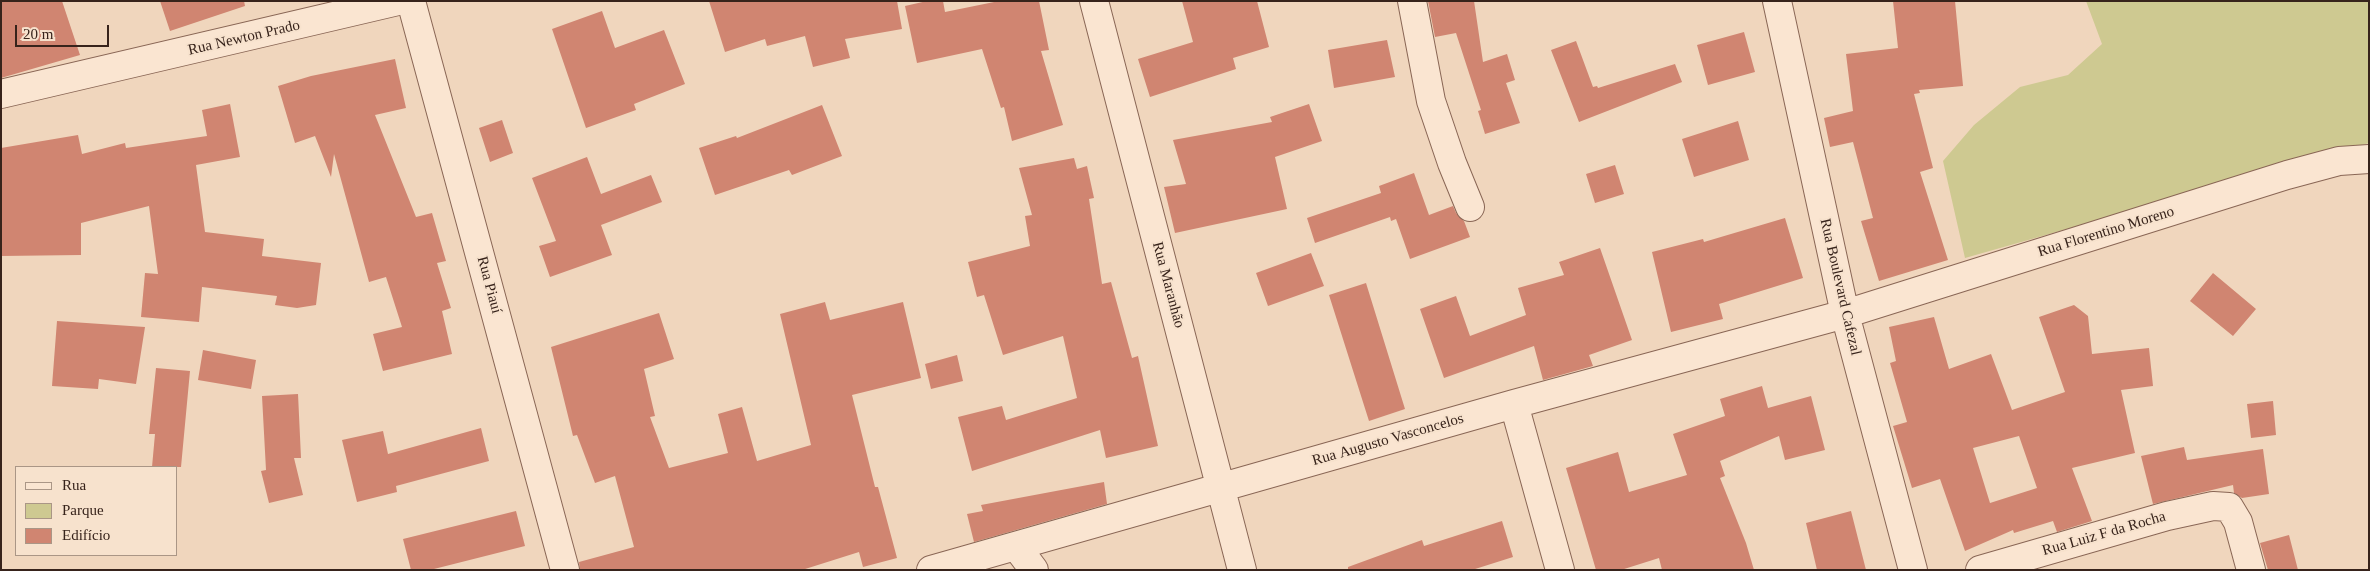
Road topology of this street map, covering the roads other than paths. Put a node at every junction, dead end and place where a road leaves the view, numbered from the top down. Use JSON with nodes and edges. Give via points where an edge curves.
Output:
{"nodes":[{"id":1,"x":398,"y":1,"type":"edge"},
{"id":2,"x":412,"y":1,"type":"edge"},
{"id":3,"x":1094,"y":1,"type":"edge"},
{"id":4,"x":1412,"y":1,"type":"edge"},
{"id":5,"x":1777,"y":1,"type":"edge"},
{"id":6,"x":1,"y":94,"type":"edge"},
{"id":7,"x":2369,"y":160,"type":"edge"},
{"id":8,"x":1470,"y":207,"type":"dead end"},
{"id":9,"x":1845,"y":314,"type":"junction"},
{"id":10,"x":1514,"y":404,"type":"junction"},
{"id":11,"x":1221,"y":488,"type":"junction"},
{"id":12,"x":1016,"y":546,"type":"junction"},
{"id":13,"x":566,"y":570,"type":"edge"},
{"id":14,"x":931,"y":570,"type":"edge"},
{"id":15,"x":1034,"y":570,"type":"edge"},
{"id":16,"x":1242,"y":570,"type":"edge"},
{"id":17,"x":1560,"y":570,"type":"edge"},
{"id":18,"x":1913,"y":570,"type":"edge"},
{"id":19,"x":1980,"y":570,"type":"edge"},
{"id":20,"x":2251,"y":570,"type":"edge"}],
"edges":[{"from":1,"to":6,"type":"street","name":"Rua Newton Prado"},
{"from":2,"to":13,"type":"street","name":"Rua Piauí"},
{"from":3,"to":11,"type":"street","name":"Rua Maranhão"},
{"from":4,"to":8,"type":"street","via":[[1431,101]]},
{"from":5,"to":9,"type":"street","name":"Rua Boulevard Cafezal"},
{"from":7,"to":9,"type":"street","name":"Rua Florentino Moreno","via":[[2339,161]]},
{"from":9,"to":10,"type":"street","name":"Rua Augusto Vasconcelos"},
{"from":9,"to":18,"type":"street","name":"Rua Boulevard Cafezal"},
{"from":10,"to":11,"type":"street","name":"Rua Augusto Vasconcelos"},
{"from":10,"to":17,"type":"street"},
{"from":11,"to":12,"type":"street","name":"Rua Augusto Vasconcelos"},
{"from":11,"to":16,"type":"street","name":"Rua Maranhão"},
{"from":12,"to":14,"type":"street","name":"Rua Augusto Vasconcelos"},
{"from":12,"to":15,"type":"street"},
{"from":19,"to":20,"type":"street","name":"Rua Luiz F da Rocha","via":[[2213,506],[2229,508],[2238,522]]}]}
